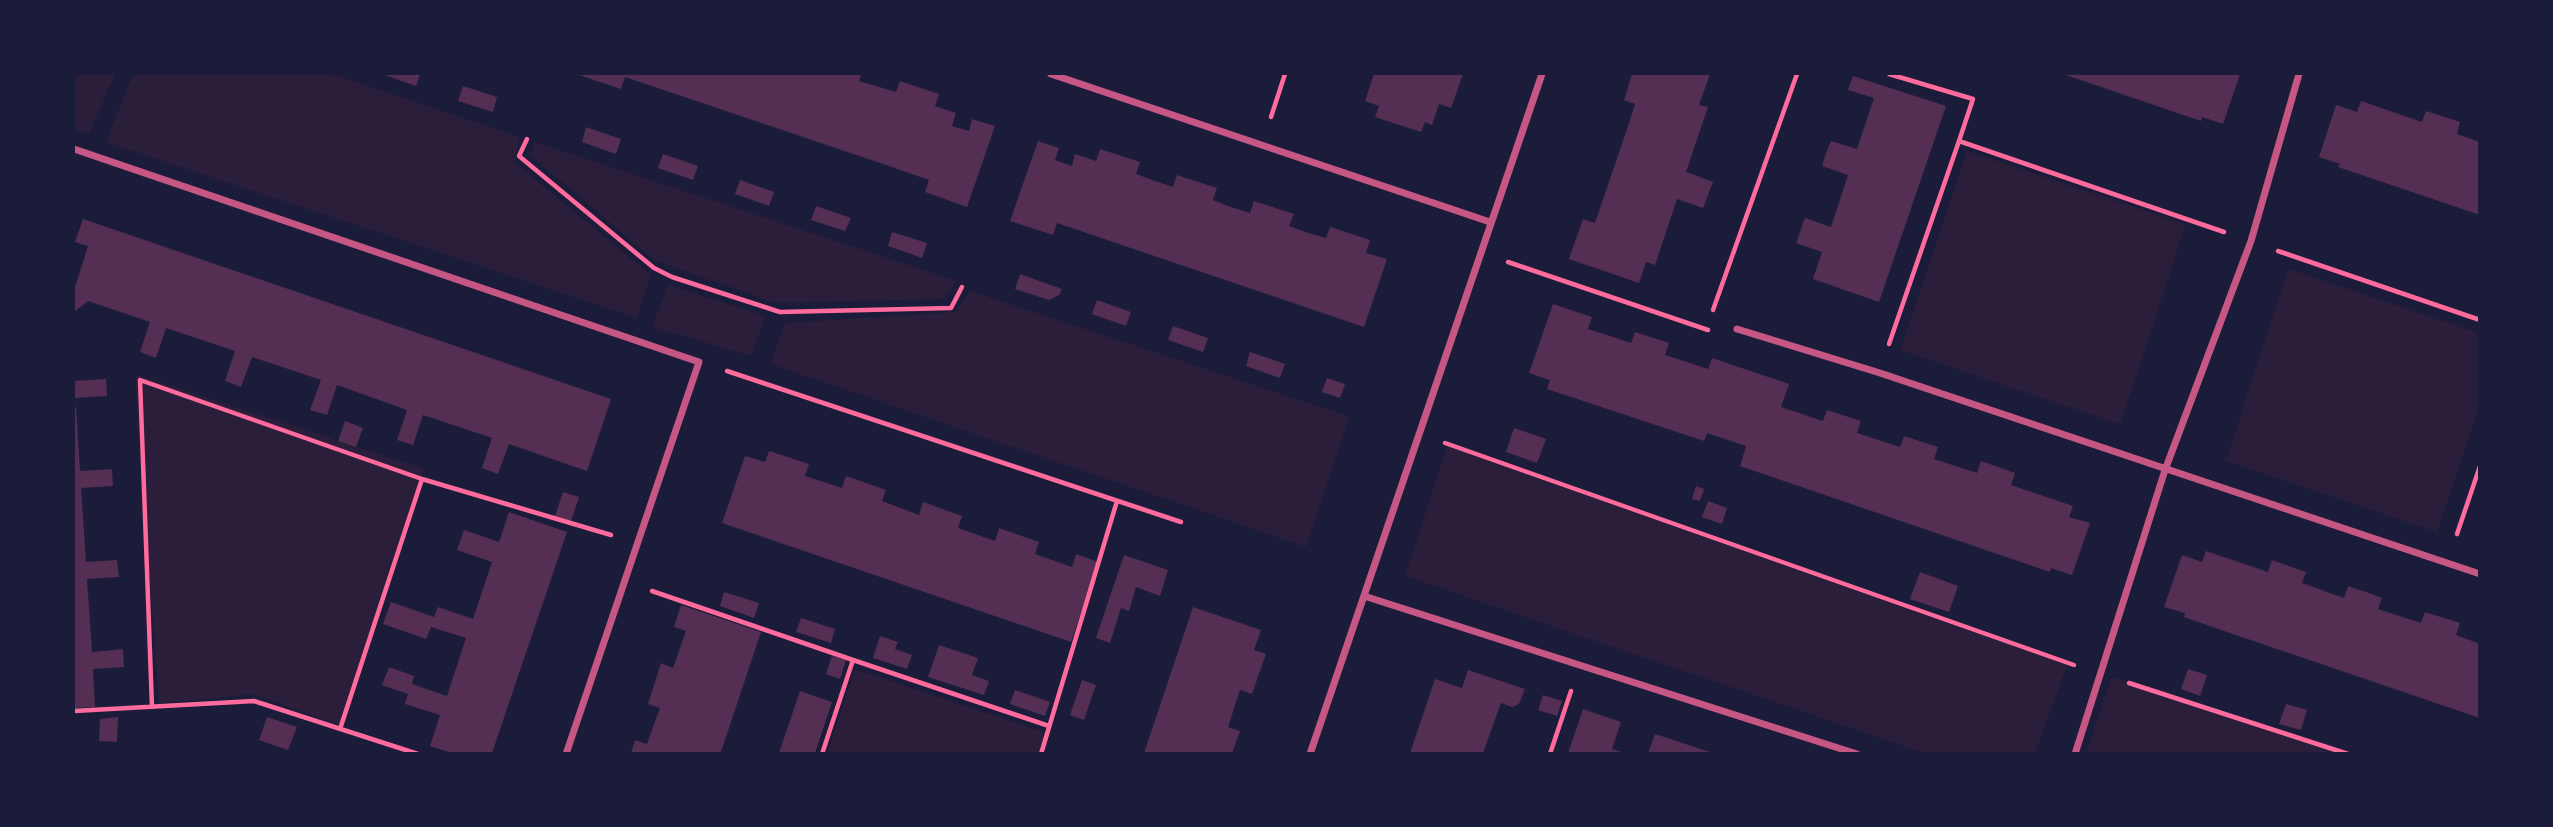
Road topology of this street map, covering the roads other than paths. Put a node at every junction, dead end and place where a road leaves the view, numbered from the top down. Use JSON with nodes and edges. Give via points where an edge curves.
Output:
{"nodes":[{"id":1,"x":1051,"y":74,"type":"edge"},
{"id":2,"x":1542,"y":74,"type":"edge"},
{"id":3,"x":2299,"y":74,"type":"edge"},
{"id":4,"x":74,"y":149,"type":"edge"},
{"id":5,"x":1490,"y":222,"type":"junction"},
{"id":6,"x":1737,"y":329,"type":"road end"},
{"id":7,"x":2165,"y":470,"type":"junction"},
{"id":8,"x":2480,"y":573,"type":"edge"},
{"id":9,"x":1364,"y":596,"type":"junction"},
{"id":10,"x":566,"y":754,"type":"edge"},
{"id":11,"x":1310,"y":754,"type":"edge"},
{"id":12,"x":1857,"y":754,"type":"edge"},
{"id":13,"x":2075,"y":754,"type":"edge"}],
"edges":[{"from":1,"to":5,"type":"street"},
{"from":2,"to":5,"type":"street"},
{"from":3,"to":7,"type":"street","via":[[2251,241]]},
{"from":4,"to":10,"type":"street","via":[[699,362]]},
{"from":5,"to":9,"type":"street"},
{"from":6,"to":7,"type":"street"},
{"from":7,"to":8,"type":"street"},
{"from":7,"to":13,"type":"street"},
{"from":9,"to":11,"type":"street"},
{"from":9,"to":12,"type":"street"}]}
